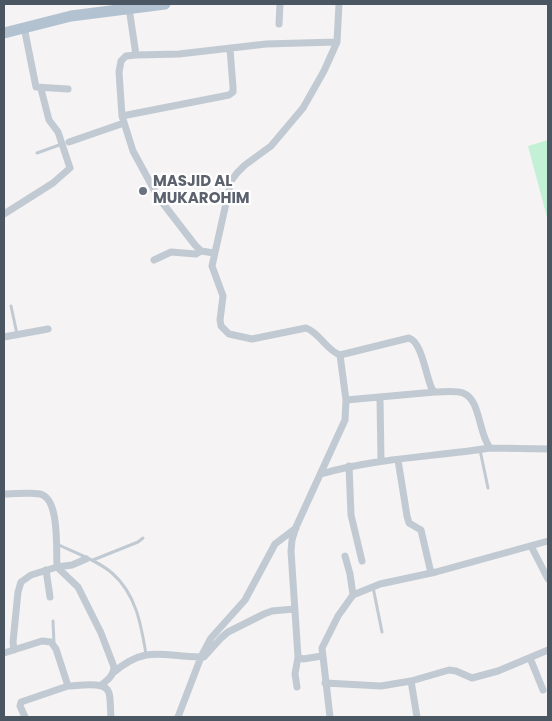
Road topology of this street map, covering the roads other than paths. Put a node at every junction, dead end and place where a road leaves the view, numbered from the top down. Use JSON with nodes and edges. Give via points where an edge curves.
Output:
{"nodes":[{"id":1,"x":165,"y":4,"type":"edge"},
{"id":2,"x":280,"y":4,"type":"edge"},
{"id":3,"x":339,"y":4,"type":"edge"},
{"id":4,"x":129,"y":8,"type":"junction"},
{"id":5,"x":87,"y":9,"type":"edge"},
{"id":6,"x":279,"y":24,"type":"dead end"},
{"id":7,"x":24,"y":27,"type":"junction"},
{"id":8,"x":4,"y":33,"type":"edge"},
{"id":9,"x":337,"y":42,"type":"junction"},
{"id":10,"x":230,"y":50,"type":"junction"},
{"id":11,"x":136,"y":54,"type":"junction"},
{"id":12,"x":41,"y":89,"type":"junction"},
{"id":13,"x":68,"y":89,"type":"dead end"},
{"id":14,"x":123,"y":119,"type":"junction"},
{"id":15,"x":66,"y":143,"type":"junction"},
{"id":16,"x":37,"y":153,"type":"dead end"},
{"id":17,"x":4,"y":214,"type":"edge"},
{"id":18,"x":201,"y":251,"type":"junction"},
{"id":19,"x":214,"y":253,"type":"junction"},
{"id":20,"x":154,"y":260,"type":"dead end"},
{"id":21,"x":11,"y":306,"type":"dead end"},
{"id":22,"x":48,"y":329,"type":"dead end"},
{"id":23,"x":17,"y":335,"type":"junction"},
{"id":24,"x":4,"y":337,"type":"edge"},
{"id":25,"x":340,"y":355,"type":"junction"},
{"id":26,"x":435,"y":392,"type":"junction"},
{"id":27,"x":380,"y":398,"type":"junction"},
{"id":28,"x":346,"y":400,"type":"junction"},
{"id":29,"x":490,"y":448,"type":"junction"},
{"id":30,"x":548,"y":449,"type":"edge"},
{"id":31,"x":480,"y":450,"type":"junction"},
{"id":32,"x":398,"y":460,"type":"junction"},
{"id":33,"x":382,"y":461,"type":"junction"},
{"id":34,"x":349,"y":466,"type":"junction"},
{"id":35,"x":321,"y":474,"type":"junction"},
{"id":36,"x":488,"y":488,"type":"dead end"},
{"id":37,"x":4,"y":494,"type":"edge"},
{"id":38,"x":296,"y":527,"type":"junction"},
{"id":39,"x":143,"y":538,"type":"dead end"},
{"id":40,"x":548,"y":541,"type":"edge"},
{"id":41,"x":56,"y":544,"type":"junction"},
{"id":42,"x":531,"y":546,"type":"junction"},
{"id":43,"x":345,"y":556,"type":"dead end"},
{"id":44,"x":89,"y":560,"type":"junction"},
{"id":45,"x":362,"y":561,"type":"dead end"},
{"id":46,"x":58,"y":567,"type":"junction"},
{"id":47,"x":46,"y":570,"type":"junction"},
{"id":48,"x":431,"y":573,"type":"junction"},
{"id":49,"x":548,"y":579,"type":"edge"},
{"id":50,"x":373,"y":586,"type":"junction"},
{"id":51,"x":353,"y":595,"type":"junction"},
{"id":52,"x":50,"y":597,"type":"dead end"},
{"id":53,"x":294,"y":609,"type":"junction"},
{"id":54,"x":53,"y":621,"type":"dead end"},
{"id":55,"x":382,"y":632,"type":"dead end"},
{"id":56,"x":54,"y":644,"type":"junction"},
{"id":57,"x":14,"y":650,"type":"junction"},
{"id":58,"x":548,"y":650,"type":"edge"},
{"id":59,"x":4,"y":653,"type":"edge"},
{"id":60,"x":146,"y":654,"type":"junction"},
{"id":61,"x":322,"y":656,"type":"junction"},
{"id":62,"x":201,"y":657,"type":"junction"},
{"id":63,"x":298,"y":657,"type":"junction"},
{"id":64,"x":530,"y":658,"type":"junction"},
{"id":65,"x":114,"y":672,"type":"junction"},
{"id":66,"x":411,"y":681,"type":"junction"},
{"id":67,"x":325,"y":683,"type":"junction"},
{"id":68,"x":101,"y":685,"type":"junction"},
{"id":69,"x":68,"y":686,"type":"junction"},
{"id":70,"x":297,"y":687,"type":"dead end"},
{"id":71,"x":543,"y":690,"type":"dead end"},
{"id":72,"x":25,"y":717,"type":"edge"},
{"id":73,"x":111,"y":717,"type":"edge"},
{"id":74,"x":178,"y":717,"type":"edge"},
{"id":75,"x":330,"y":717,"type":"edge"},
{"id":76,"x":417,"y":717,"type":"edge"}],
"edges":[{"from":1,"to":4,"type":"main road"},
{"from":2,"to":6,"type":"street"},
{"from":3,"to":9,"type":"street"},
{"from":4,"to":5,"type":"main road"},
{"from":4,"to":11,"type":"street"},
{"from":5,"to":7,"type":"main road"},
{"from":7,"to":8,"type":"main road"},
{"from":7,"to":12,"type":"street","via":[[35,85]]},
{"from":9,"to":10,"type":"street","via":[[266,44]]},
{"from":9,"to":19,"type":"street","via":[[302,108],[271,146],[237,172],[231,182]]},
{"from":10,"to":11,"type":"street"},
{"from":10,"to":14,"type":"street","via":[[233,87],[230,96]]},
{"from":11,"to":14,"type":"street","via":[[121,61]]},
{"from":12,"to":13,"type":"street"},
{"from":12,"to":15,"type":"street","via":[[48,120]]},
{"from":14,"to":15,"type":"street"},
{"from":14,"to":18,"type":"street","via":[[137,160],[158,197]]},
{"from":15,"to":16,"type":"lane"},
{"from":15,"to":17,"type":"street","via":[[68,171]]},
{"from":18,"to":19,"type":"street"},
{"from":18,"to":20,"type":"street","via":[[196,254],[171,252]]},
{"from":19,"to":25,"type":"street","via":[[212,266],[224,302],[220,320],[224,331],[252,339],[306,328]]},
{"from":21,"to":23,"type":"lane"},
{"from":22,"to":23,"type":"street"},
{"from":23,"to":24,"type":"street"},
{"from":25,"to":26,"type":"street","via":[[412,339],[418,346],[430,386]]},
{"from":25,"to":28,"type":"street"},
{"from":26,"to":27,"type":"street"},
{"from":26,"to":29,"type":"street","via":[[462,393],[472,400],[483,438]]},
{"from":27,"to":28,"type":"street"},
{"from":27,"to":33,"type":"street"},
{"from":28,"to":35,"type":"street","via":[[345,420]]},
{"from":29,"to":30,"type":"street"},
{"from":29,"to":31,"type":"street"},
{"from":31,"to":32,"type":"street"},
{"from":31,"to":36,"type":"lane"},
{"from":32,"to":33,"type":"street"},
{"from":32,"to":48,"type":"street","via":[[407,516],[409,522],[421,530]]},
{"from":33,"to":34,"type":"street"},
{"from":34,"to":35,"type":"street"},
{"from":34,"to":45,"type":"street","via":[[351,515]]},
{"from":35,"to":38,"type":"street"},
{"from":37,"to":41,"type":"street","via":[[47,497],[54,510]]},
{"from":38,"to":53,"type":"street","via":[[291,551]]},
{"from":38,"to":62,"type":"street","via":[[275,544],[245,600],[211,638]]},
{"from":39,"to":44,"type":"lane"},
{"from":40,"to":42,"type":"street"},
{"from":41,"to":44,"type":"lane"},
{"from":41,"to":46,"type":"street"},
{"from":42,"to":48,"type":"street"},
{"from":42,"to":49,"type":"street"},
{"from":43,"to":51,"type":"street"},
{"from":44,"to":46,"type":"street"},
{"from":44,"to":60,"type":"lane","via":[[111,572],[130,596]]},
{"from":46,"to":47,"type":"street"},
{"from":46,"to":65,"type":"street","via":[[78,586],[101,633]]},
{"from":47,"to":52,"type":"street"},
{"from":47,"to":57,"type":"street","via":[[25,578],[19,587]]},
{"from":48,"to":50,"type":"street"},
{"from":50,"to":51,"type":"street"},
{"from":50,"to":55,"type":"lane"},
{"from":51,"to":61,"type":"street","via":[[332,627],[322,648]]},
{"from":53,"to":62,"type":"street","via":[[272,611],[228,632],[206,656]]},
{"from":53,"to":63,"type":"street"},
{"from":54,"to":56,"type":"lane"},
{"from":56,"to":57,"type":"street","via":[[42,641]]},
{"from":56,"to":69,"type":"street"},
{"from":57,"to":59,"type":"street"},
{"from":58,"to":64,"type":"street"},
{"from":60,"to":62,"type":"street"},
{"from":60,"to":65,"type":"street","via":[[126,662]]},
{"from":61,"to":63,"type":"street"},
{"from":61,"to":67,"type":"street"},
{"from":62,"to":74,"type":"street"},
{"from":63,"to":70,"type":"street","via":[[295,671]]},
{"from":64,"to":66,"type":"street","via":[[480,677],[472,678],[449,670]]},
{"from":64,"to":71,"type":"street"},
{"from":65,"to":68,"type":"street"},
{"from":66,"to":67,"type":"street","via":[[380,686]]},
{"from":66,"to":76,"type":"street"},
{"from":67,"to":75,"type":"street"},
{"from":68,"to":69,"type":"street"},
{"from":68,"to":73,"type":"street","via":[[109,692]]},
{"from":69,"to":72,"type":"street","via":[[21,702]]}]}
